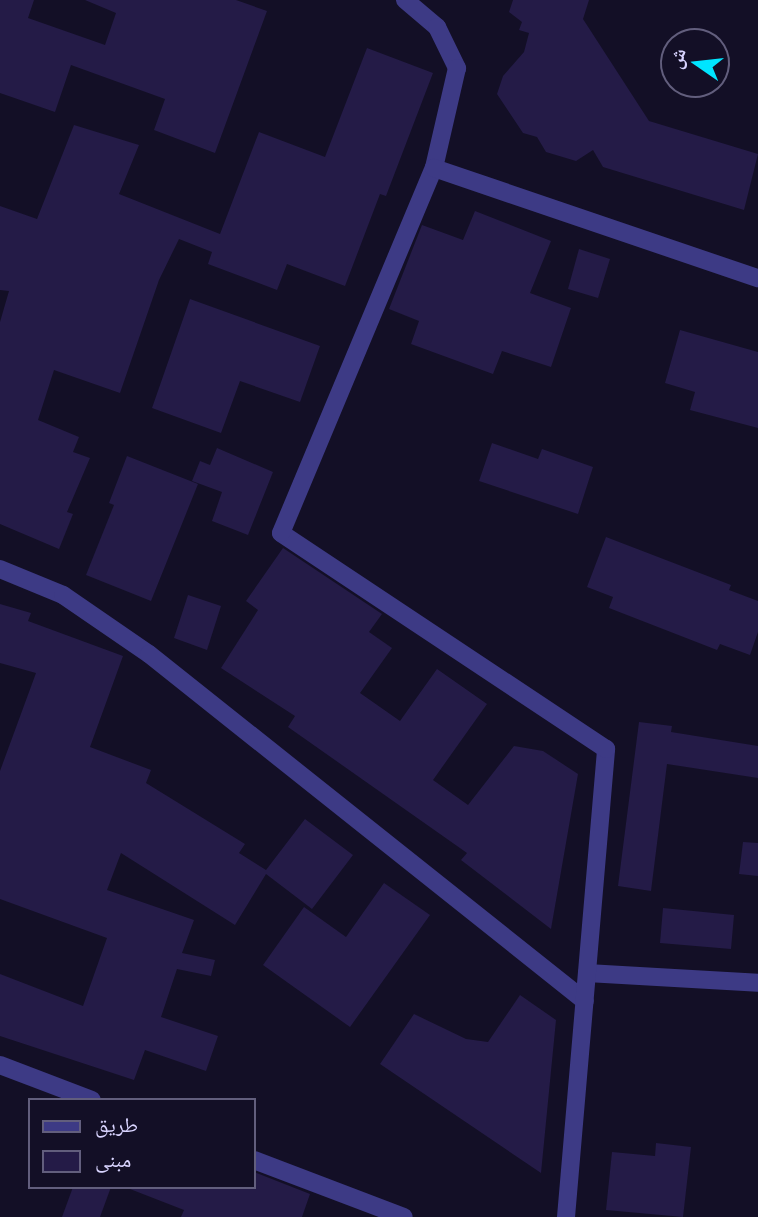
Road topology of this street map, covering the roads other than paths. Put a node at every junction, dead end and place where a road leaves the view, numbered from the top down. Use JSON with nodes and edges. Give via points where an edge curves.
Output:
{"nodes":[{"id":1,"x":405,"y":0,"type":"edge"},
{"id":2,"x":434,"y":168,"type":"junction"},
{"id":3,"x":758,"y":278,"type":"edge"},
{"id":4,"x":0,"y":569,"type":"edge"},
{"id":5,"x":587,"y":973,"type":"junction"},
{"id":6,"x":758,"y":983,"type":"edge"},
{"id":7,"x":585,"y":1001,"type":"junction"},
{"id":8,"x":0,"y":1065,"type":"edge"},
{"id":9,"x":87,"y":1098,"type":"edge"},
{"id":10,"x":256,"y":1161,"type":"edge"},
{"id":11,"x":404,"y":1217,"type":"edge"},
{"id":12,"x":566,"y":1217,"type":"edge"}],
"edges":[{"from":1,"to":2,"type":"street","via":[[437,27],[457,68]]},
{"from":2,"to":3,"type":"street"},
{"from":2,"to":5,"type":"street","via":[[281,533],[606,750]]},
{"from":4,"to":7,"type":"street","via":[[63,595],[149,654]]},
{"from":5,"to":6,"type":"street"},
{"from":5,"to":7,"type":"street"},
{"from":7,"to":12,"type":"street"},
{"from":8,"to":9,"type":"street"},
{"from":10,"to":11,"type":"street"}]}
